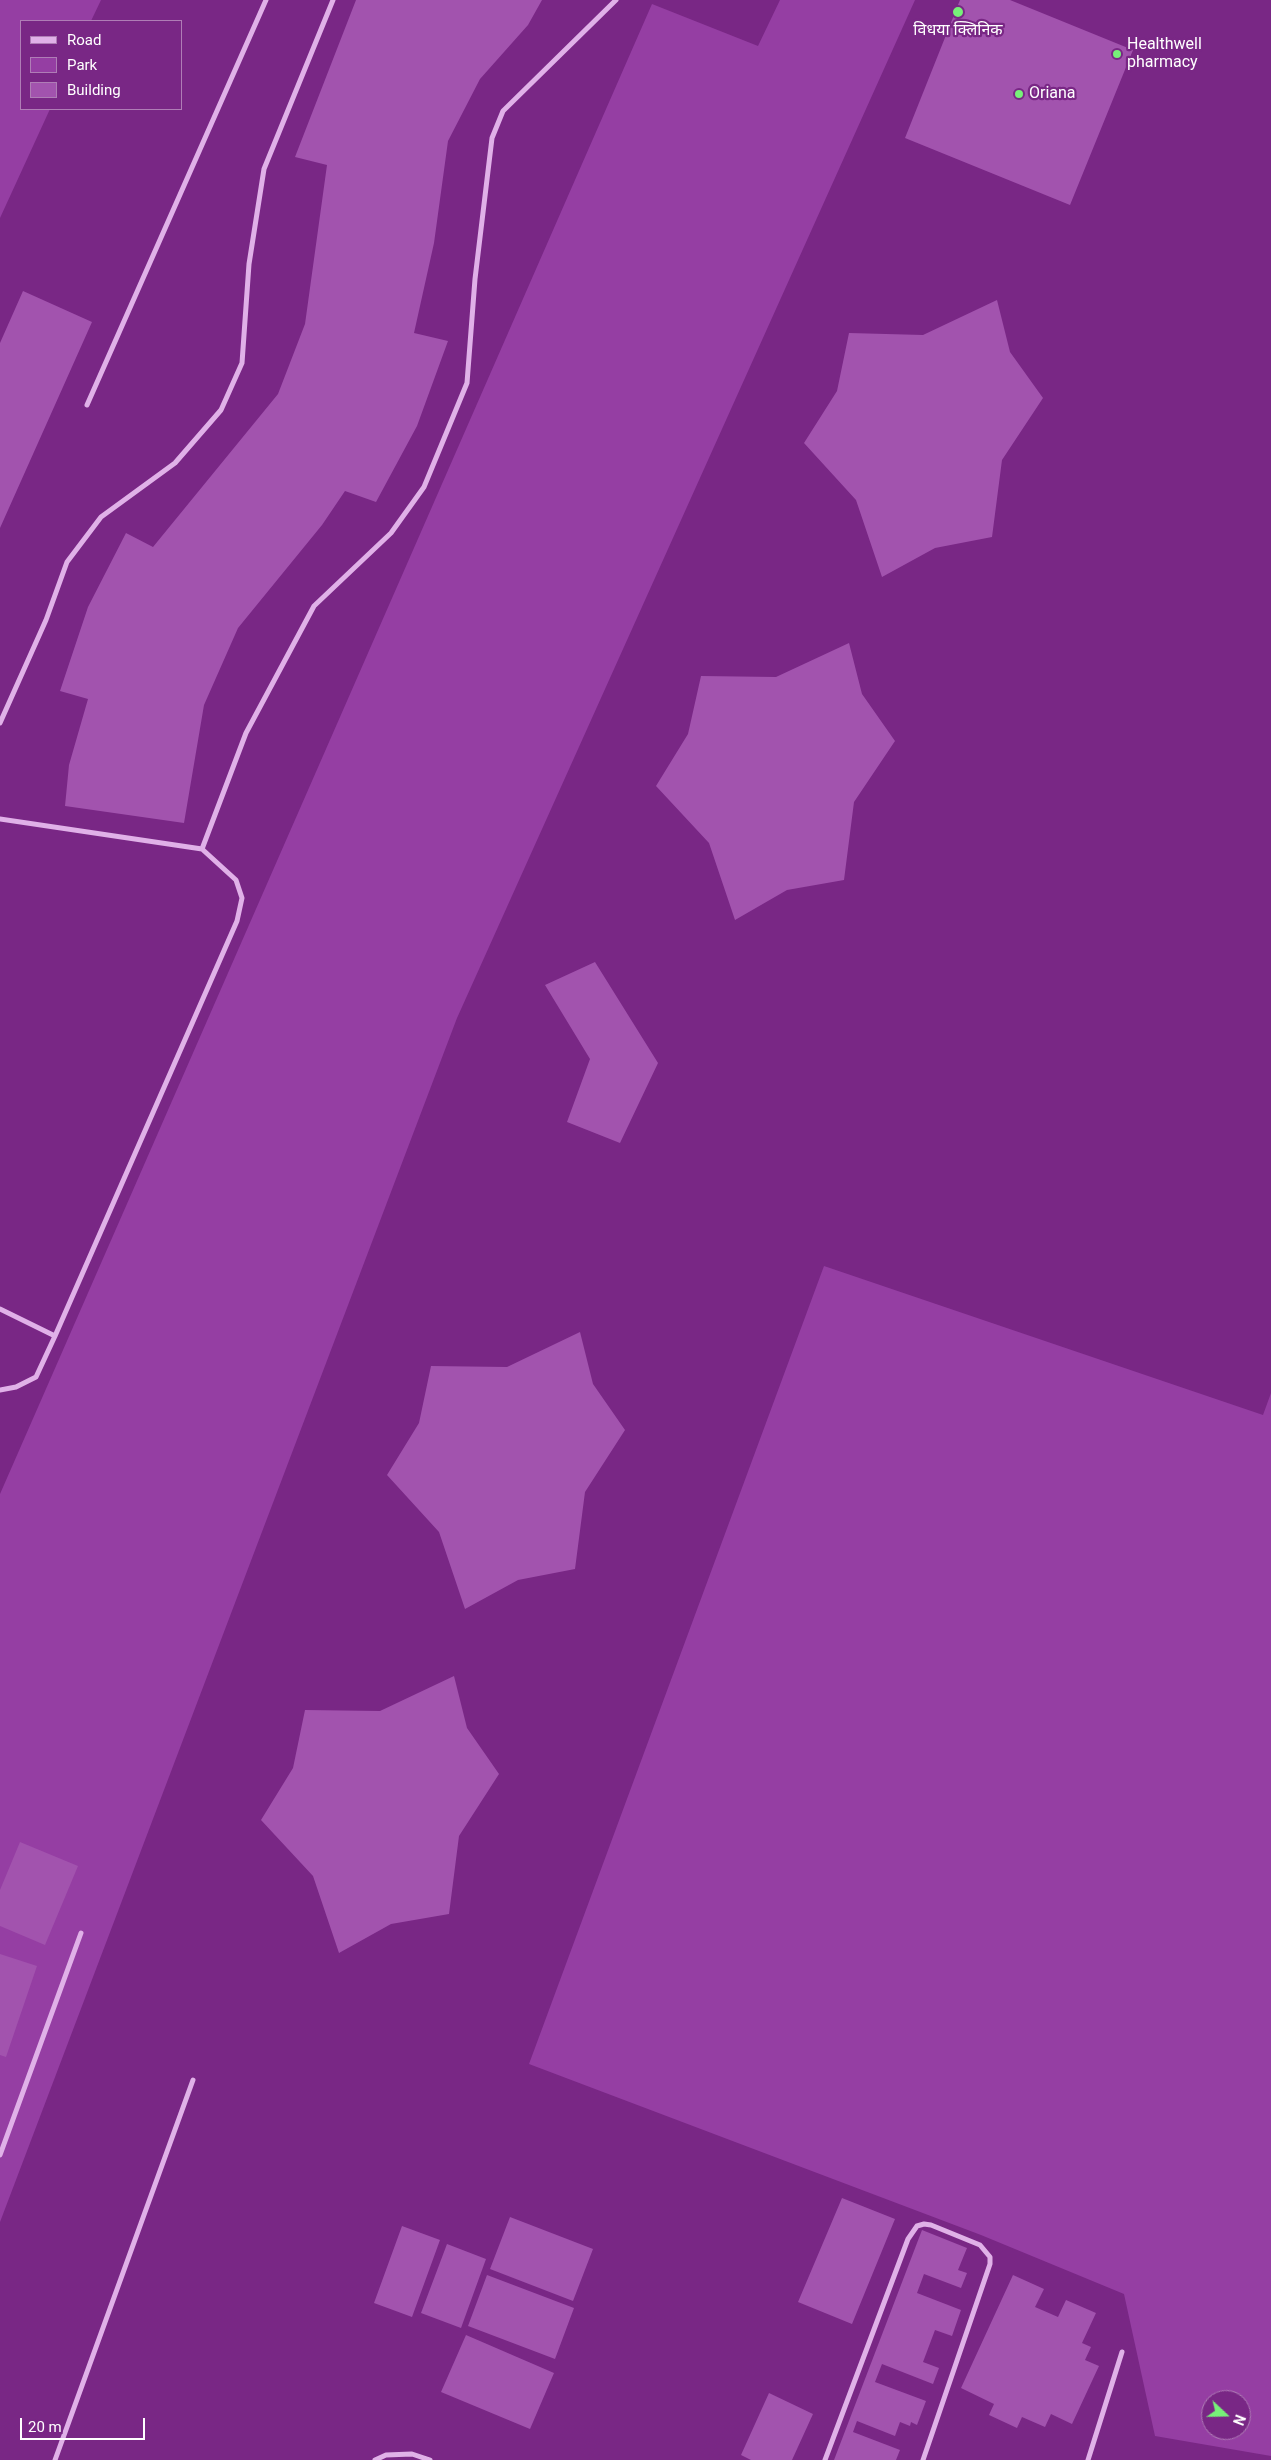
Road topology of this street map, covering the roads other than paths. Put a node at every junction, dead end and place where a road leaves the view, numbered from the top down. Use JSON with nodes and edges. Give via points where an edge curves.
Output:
{"nodes":[{"id":1,"x":266,"y":0,"type":"edge"},
{"id":2,"x":332,"y":0,"type":"edge"},
{"id":3,"x":616,"y":0,"type":"edge"},
{"id":4,"x":87,"y":405,"type":"dead end"},
{"id":5,"x":0,"y":723,"type":"edge"},
{"id":6,"x":0,"y":819,"type":"edge"},
{"id":7,"x":202,"y":849,"type":"junction"},
{"id":8,"x":0,"y":1309,"type":"edge"},
{"id":9,"x":55,"y":1336,"type":"junction"},
{"id":10,"x":0,"y":1390,"type":"edge"},
{"id":11,"x":81,"y":1933,"type":"dead end"},
{"id":12,"x":194,"y":2080,"type":"dead end"},
{"id":13,"x":0,"y":2156,"type":"edge"},
{"id":14,"x":1122,"y":2352,"type":"dead end"},
{"id":15,"x":54,"y":2460,"type":"edge"},
{"id":16,"x":375,"y":2460,"type":"edge"},
{"id":17,"x":430,"y":2460,"type":"edge"},
{"id":18,"x":825,"y":2460,"type":"edge"},
{"id":19,"x":923,"y":2460,"type":"edge"},
{"id":20,"x":1088,"y":2460,"type":"edge"}],
"edges":[{"from":1,"to":4,"type":"street"},
{"from":2,"to":5,"type":"street","via":[[264,169],[249,264],[242,363],[221,410],[174,464],[101,516],[67,562],[46,620]]},
{"from":3,"to":7,"type":"street","via":[[503,111],[492,138],[475,279],[467,383],[456,413],[424,487],[391,533],[314,606],[246,733]]},
{"from":6,"to":7,"type":"street"},
{"from":7,"to":9,"type":"street","via":[[236,880],[242,898],[237,920]]},
{"from":8,"to":9,"type":"street"},
{"from":9,"to":10,"type":"street","via":[[36,1377],[16,1387]]},
{"from":11,"to":13,"type":"street"},
{"from":12,"to":15,"type":"street"},
{"from":14,"to":20,"type":"street"},
{"from":16,"to":17,"type":"street","via":[[386,2455],[412,2454]]},
{"from":18,"to":19,"type":"street","via":[[908,2239],[917,2226],[924,2224],[980,2245],[990,2256],[990,2264]]}]}
